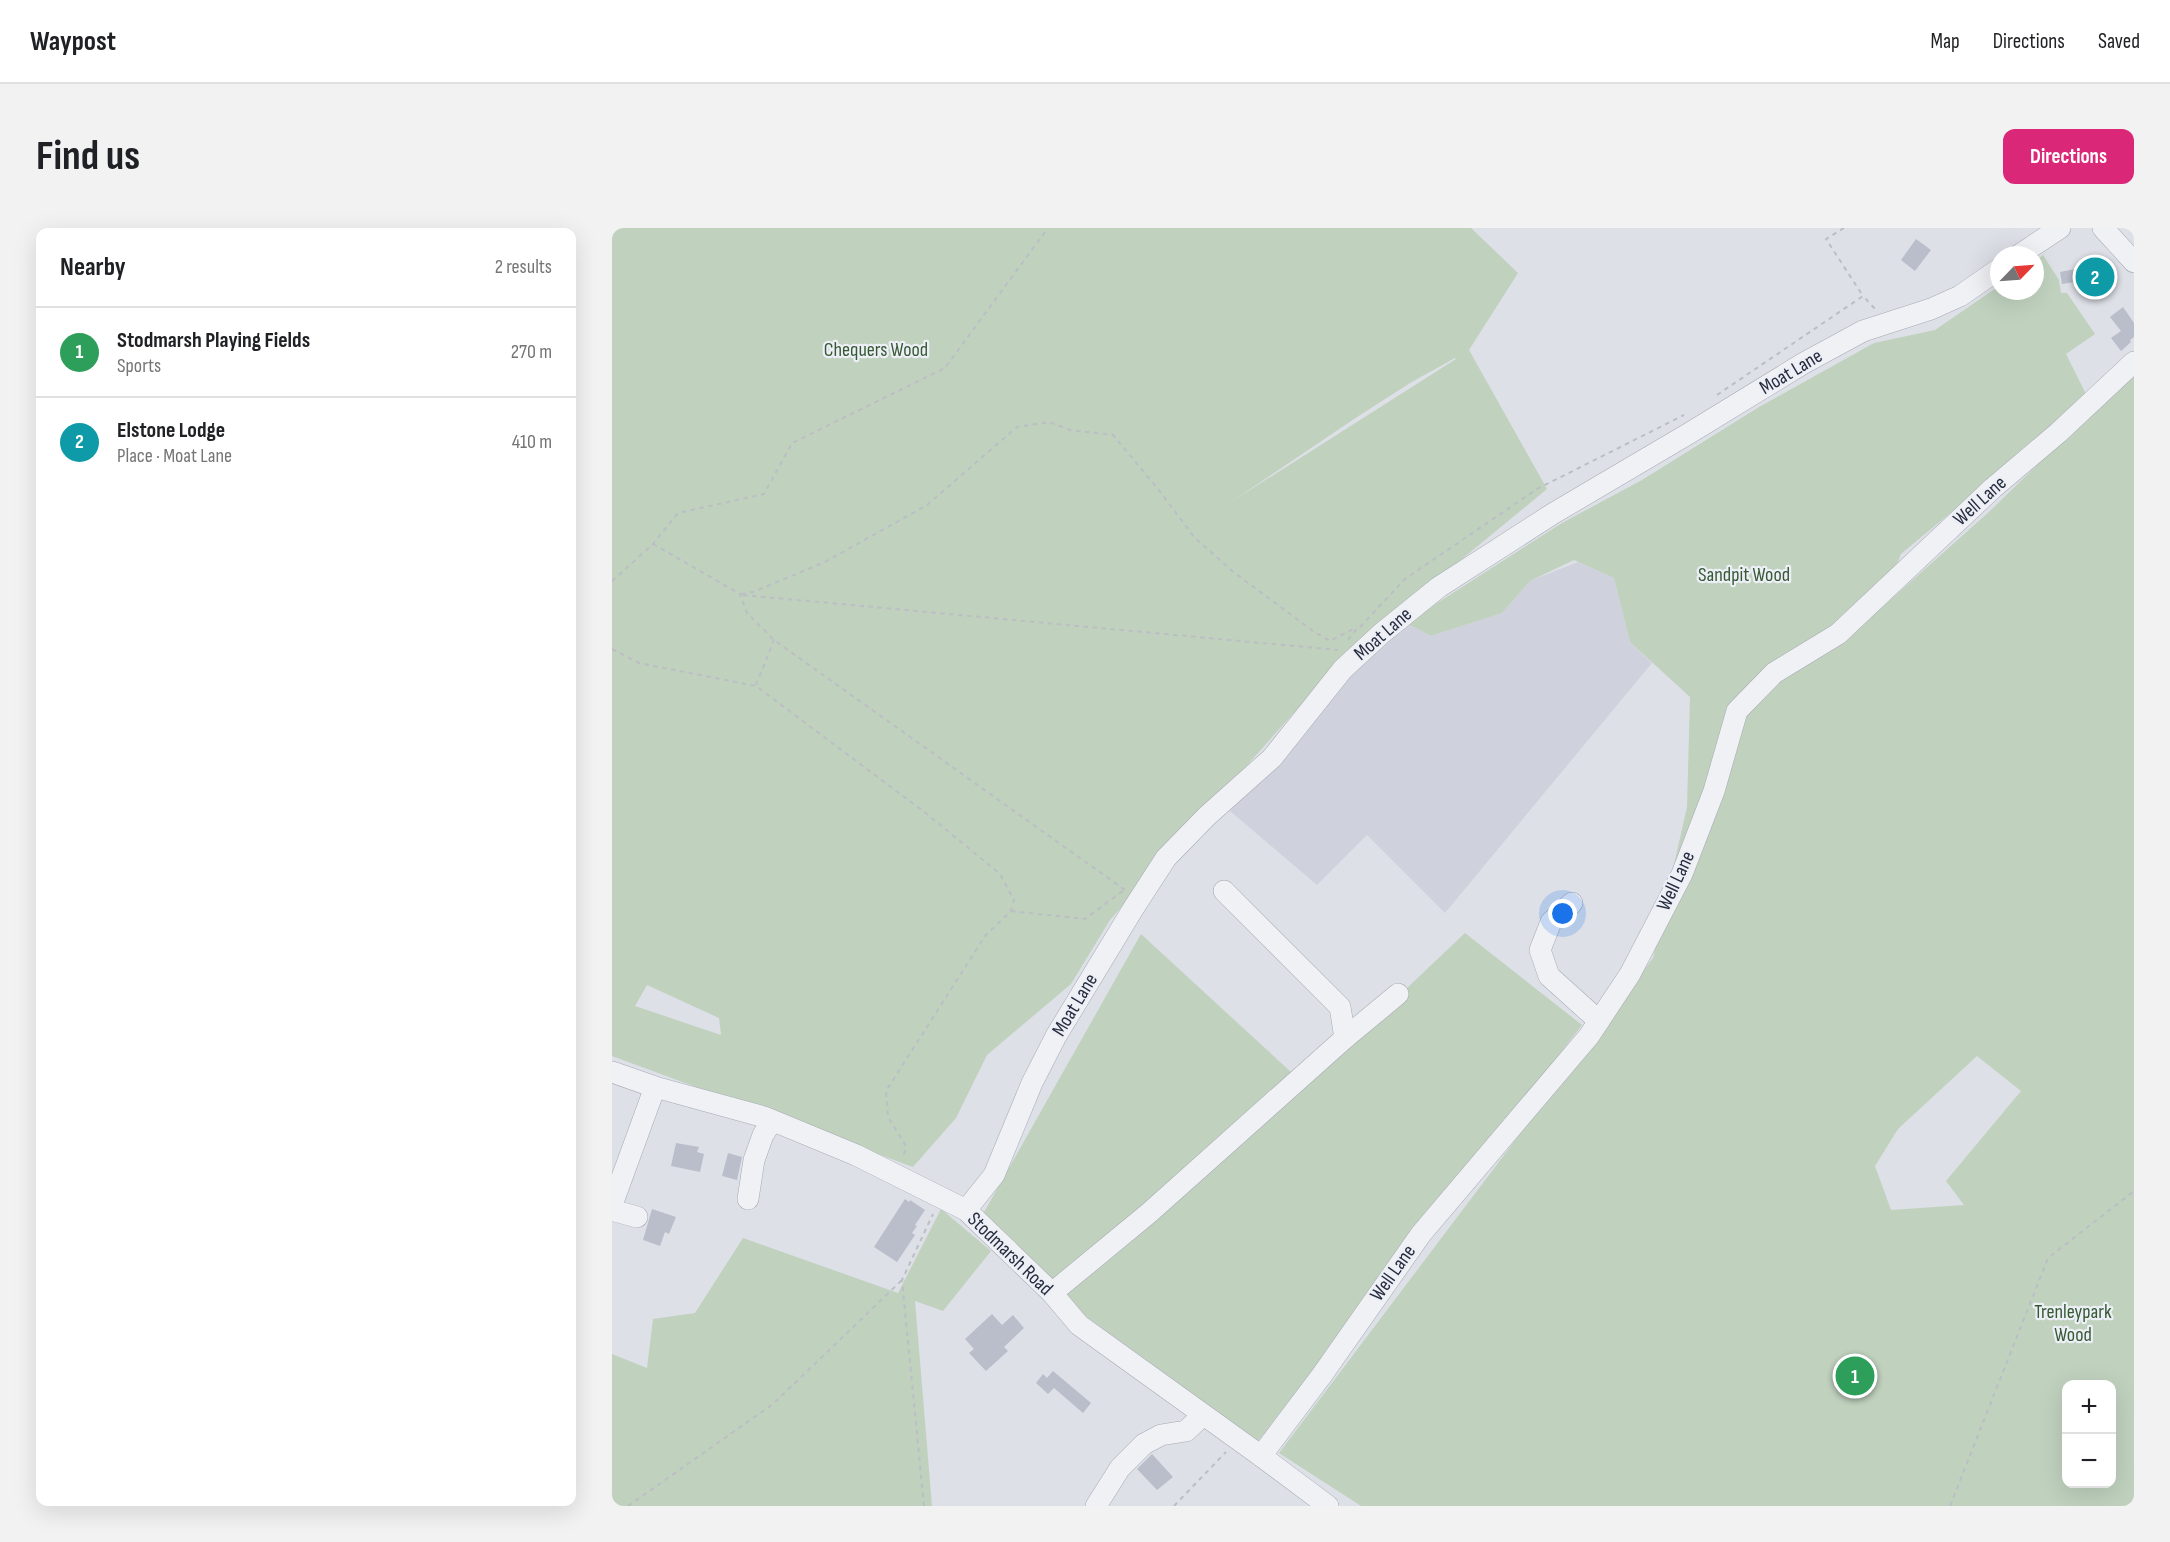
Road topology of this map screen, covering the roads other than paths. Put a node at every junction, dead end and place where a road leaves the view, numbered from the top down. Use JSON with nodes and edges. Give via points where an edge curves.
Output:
{"nodes":[{"id":1,"x":2060,"y":228,"type":"edge"},
{"id":2,"x":2103,"y":228,"type":"edge"},
{"id":3,"x":2033,"y":246,"type":"edge"},
{"id":4,"x":2134,"y":262,"type":"edge"},
{"id":5,"x":1990,"y":275,"type":"edge"},
{"id":6,"x":2134,"y":362,"type":"edge"},
{"id":7,"x":1224,"y":891,"type":"dead end"},
{"id":8,"x":1572,"y":903,"type":"dead end"},
{"id":9,"x":1398,"y":994,"type":"dead end"},
{"id":10,"x":1594,"y":1028,"type":"junction"},
{"id":11,"x":1345,"y":1038,"type":"junction"},
{"id":12,"x":612,"y":1072,"type":"edge"},
{"id":13,"x":651,"y":1086,"type":"junction"},
{"id":14,"x":772,"y":1120,"type":"junction"},
{"id":15,"x":612,"y":1165,"type":"edge"},
{"id":16,"x":748,"y":1199,"type":"dead end"},
{"id":17,"x":966,"y":1210,"type":"junction"},
{"id":18,"x":637,"y":1217,"type":"dead end"},
{"id":19,"x":1052,"y":1293,"type":"junction"},
{"id":20,"x":1203,"y":1415,"type":"junction"},
{"id":21,"x":1261,"y":1456,"type":"junction"},
{"id":22,"x":1096,"y":1506,"type":"edge"},
{"id":23,"x":1328,"y":1506,"type":"edge"}],
"edges":[{"from":1,"to":3,"type":"street"},
{"from":2,"to":4,"type":"street"},
{"from":5,"to":17,"type":"street","name":"Moat Lane","via":[[1960,296],[1863,331],[1804,363],[1554,513],[1439,586],[1343,669],[1272,758],[1166,858],[1056,1036],[994,1175]]},
{"from":6,"to":10,"type":"street","name":"Well Lane","via":[[1838,634],[1774,673],[1737,711],[1714,791],[1682,874],[1630,974]]},
{"from":7,"to":11,"type":"street","via":[[1340,1007]]},
{"from":8,"to":10,"type":"street","via":[[1551,922],[1540,950],[1549,976]]},
{"from":9,"to":11,"type":"street"},
{"from":10,"to":21,"type":"street","name":"Well Lane","via":[[1421,1234]]},
{"from":11,"to":19,"type":"street","via":[[1149,1213]]},
{"from":12,"to":13,"type":"street","name":"Stodmarsh Road"},
{"from":13,"to":14,"type":"street","name":"Stodmarsh Road"},
{"from":13,"to":15,"type":"street"},
{"from":13,"to":18,"type":"street","via":[[613,1202],[615,1211]]},
{"from":14,"to":16,"type":"street","via":[[754,1160]]},
{"from":14,"to":17,"type":"street","name":"Stodmarsh Road","via":[[856,1155]]},
{"from":17,"to":19,"type":"street","name":"Stodmarsh Road"},
{"from":19,"to":20,"type":"street","name":"Stodmarsh Road","via":[[1079,1325]]},
{"from":20,"to":21,"type":"street","name":"Stodmarsh Road"},
{"from":20,"to":22,"type":"street","via":[[1186,1431],[1161,1435],[1144,1444],[1120,1468]]},
{"from":21,"to":23,"type":"street","name":"Stodmarsh Road"}]}
